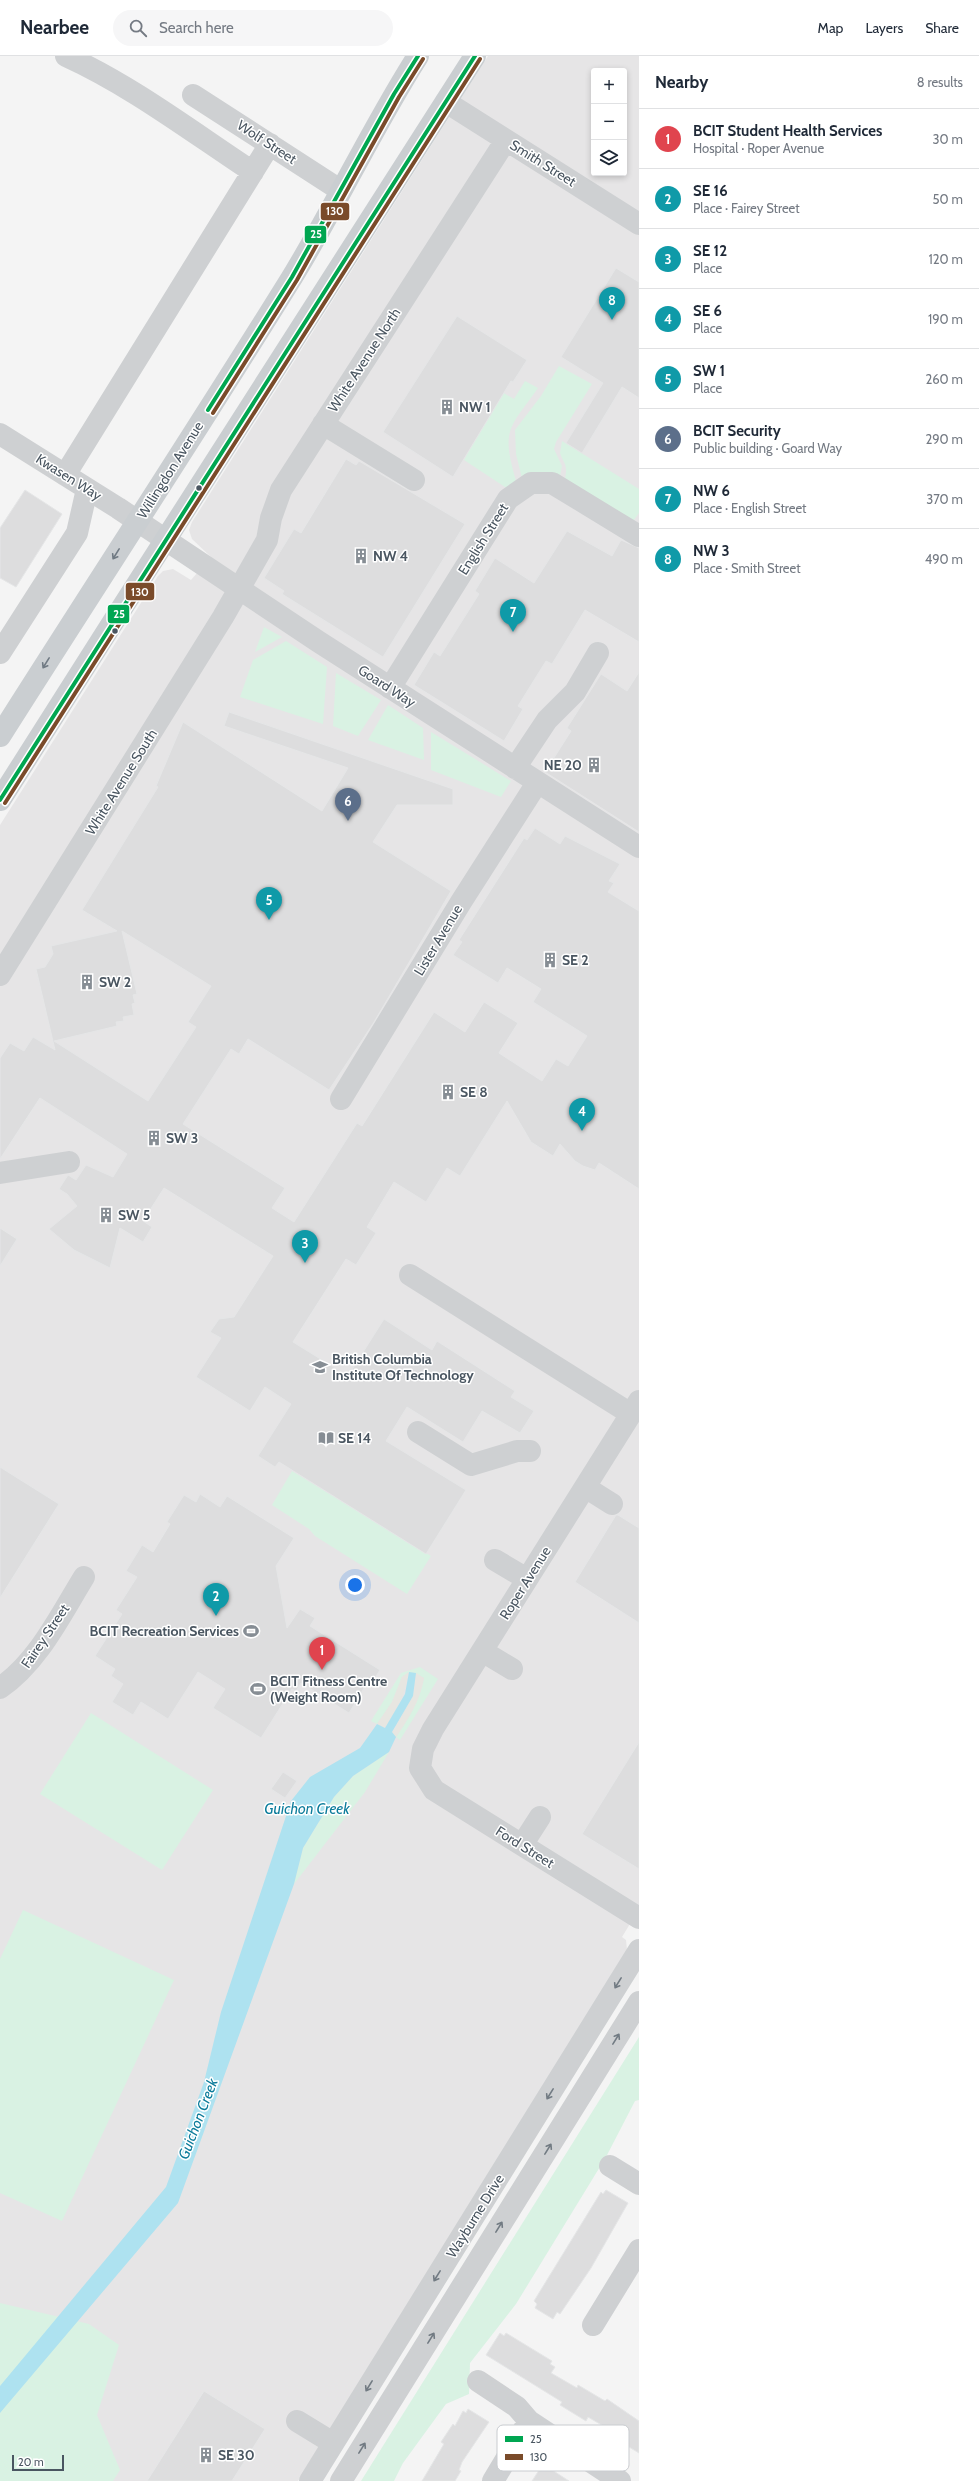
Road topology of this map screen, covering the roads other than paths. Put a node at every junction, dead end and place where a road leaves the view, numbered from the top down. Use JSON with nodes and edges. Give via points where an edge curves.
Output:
{"nodes":[{"id":1,"x":66,"y":56,"type":"edge"},
{"id":2,"x":418,"y":56,"type":"edge"},
{"id":3,"x":475,"y":56,"type":"edge"},
{"id":4,"x":193,"y":95,"type":"dead end"},
{"id":5,"x":446,"y":102,"type":"junction"},
{"id":6,"x":506,"y":140,"type":"junction"},
{"id":7,"x":270,"y":144,"type":"junction"},
{"id":8,"x":253,"y":172,"type":"junction"},
{"id":9,"x":340,"y":190,"type":"junction"},
{"id":10,"x":639,"y":224,"type":"edge"},
{"id":11,"x":323,"y":424,"type":"junction"},
{"id":12,"x":0,"y":434,"type":"edge"},
{"id":13,"x":65,"y":475,"type":"junction"},
{"id":14,"x":414,"y":480,"type":"dead end"},
{"id":15,"x":87,"y":489,"type":"junction"},
{"id":16,"x":138,"y":521,"type":"junction"},
{"id":17,"x":639,"y":536,"type":"edge"},
{"id":18,"x":165,"y":540,"type":"junction"},
{"id":19,"x":239,"y":588,"type":"junction"},
{"id":20,"x":0,"y":653,"type":"edge"},
{"id":21,"x":598,"y":653,"type":"dead end"},
{"id":22,"x":390,"y":688,"type":"junction"},
{"id":23,"x":0,"y":736,"type":"edge"},
{"id":24,"x":515,"y":768,"type":"junction"},
{"id":25,"x":538,"y":783,"type":"junction"},
{"id":26,"x":0,"y":800,"type":"edge"},
{"id":27,"x":639,"y":847,"type":"edge"},
{"id":28,"x":0,"y":975,"type":"edge"},
{"id":29,"x":341,"y":1099,"type":"dead end"},
{"id":30,"x":69,"y":1162,"type":"dead end"},
{"id":31,"x":0,"y":1173,"type":"edge"},
{"id":32,"x":410,"y":1275,"type":"dead end"},
{"id":33,"x":635,"y":1408,"type":"edge"},
{"id":34,"x":418,"y":1432,"type":"dead end"},
{"id":35,"x":530,"y":1451,"type":"dead end"},
{"id":36,"x":585,"y":1487,"type":"junction"},
{"id":37,"x":612,"y":1504,"type":"dead end"},
{"id":38,"x":495,"y":1560,"type":"dead end"},
{"id":39,"x":84,"y":1577,"type":"dead end"},
{"id":40,"x":527,"y":1579,"type":"junction"},
{"id":41,"x":482,"y":1651,"type":"junction"},
{"id":42,"x":512,"y":1669,"type":"dead end"},
{"id":43,"x":0,"y":1688,"type":"edge"},
{"id":44,"x":420,"y":1768,"type":"joint"},
{"id":45,"x":540,"y":1817,"type":"dead end"},
{"id":46,"x":522,"y":1845,"type":"junction"},
{"id":47,"x":639,"y":1918,"type":"edge"},
{"id":48,"x":639,"y":1950,"type":"edge"},
{"id":49,"x":639,"y":2002,"type":"edge"},
{"id":50,"x":610,"y":2166,"type":"dead end"},
{"id":51,"x":639,"y":2184,"type":"edge"},
{"id":52,"x":639,"y":2251,"type":"edge"},
{"id":53,"x":593,"y":2325,"type":"dead end"},
{"id":54,"x":478,"y":2381,"type":"dead end"},
{"id":55,"x":297,"y":2421,"type":"dead end"},
{"id":56,"x":529,"y":2421,"type":"junction"},
{"id":57,"x":527,"y":2425,"type":"edge"},
{"id":58,"x":535,"y":2425,"type":"edge"},
{"id":59,"x":333,"y":2443,"type":"junction"},
{"id":60,"x":499,"y":2471,"type":"edge"},
{"id":61,"x":605,"y":2471,"type":"edge"},
{"id":62,"x":310,"y":2481,"type":"edge"},
{"id":63,"x":341,"y":2481,"type":"edge"},
{"id":64,"x":493,"y":2481,"type":"edge"},
{"id":65,"x":620,"y":2481,"type":"edge"}],
"edges":[{"from":1,"to":8,"type":"street","via":[[144,101]]},
{"from":2,"to":9,"type":"main road","name":"Willingdon Avenue"},
{"from":3,"to":5,"type":"main road"},
{"from":4,"to":7,"type":"street","name":"Wolf Street"},
{"from":5,"to":6,"type":"street","name":"Smith Street"},
{"from":5,"to":18,"type":"main road","via":[[337,276]]},
{"from":6,"to":10,"type":"street","name":"Smith Street"},
{"from":6,"to":11,"type":"street","name":"White Avenue North"},
{"from":7,"to":8,"type":"street"},
{"from":7,"to":9,"type":"street","name":"Wolf Street"},
{"from":8,"to":13,"type":"street"},
{"from":9,"to":16,"type":"main road","name":"Willingdon Avenue","via":[[292,277]]},
{"from":11,"to":14,"type":"street"},
{"from":11,"to":19,"type":"street","name":"White Avenue North","via":[[281,490],[271,518],[267,540]]},
{"from":12,"to":13,"type":"street","name":"Kwasen Way"},
{"from":13,"to":15,"type":"street","name":"Kwasen Way"},
{"from":15,"to":16,"type":"street","name":"Kwasen Way"},
{"from":15,"to":20,"type":"street","via":[[78,532]]},
{"from":16,"to":18,"type":"street","name":"Goard Way"},
{"from":16,"to":23,"type":"main road","name":"Willingdon Avenue","one_way":true},
{"from":17,"to":22,"type":"street","name":"English Street","via":[[552,483],[531,483],[508,499]]},
{"from":18,"to":19,"type":"street","name":"Goard Way"},
{"from":18,"to":26,"type":"main road"},
{"from":19,"to":22,"type":"street","name":"Goard Way"},
{"from":19,"to":28,"type":"street","name":"White Avenue South","via":[[200,655]]},
{"from":21,"to":24,"type":"street","via":[[575,692],[547,720]]},
{"from":22,"to":24,"type":"street","name":"Goard Way"},
{"from":24,"to":25,"type":"street","name":"Goard Way"},
{"from":25,"to":27,"type":"street","name":"Goard Way"},
{"from":25,"to":29,"type":"street","name":"Lister Avenue","via":[[461,902]]},
{"from":30,"to":31,"type":"street"},
{"from":32,"to":33,"type":"street"},
{"from":33,"to":36,"type":"street","name":"Roper Avenue"},
{"from":34,"to":35,"type":"street","via":[[471,1465],[517,1451]]},
{"from":36,"to":37,"type":"street"},
{"from":36,"to":40,"type":"street","name":"Roper Avenue"},
{"from":38,"to":40,"type":"street"},
{"from":39,"to":43,"type":"street","name":"Fairey Street","via":[[31,1661],[15,1678]]},
{"from":40,"to":41,"type":"street","name":"Roper Avenue"},
{"from":41,"to":42,"type":"street"},
{"from":41,"to":44,"type":"street","name":"Roper Avenue","via":[[433,1729],[424,1749]]},
{"from":44,"to":46,"type":"street","name":"Ford Street","via":[[434,1790]]},
{"from":45,"to":46,"type":"street"},
{"from":46,"to":47,"type":"street","name":"Ford Street"},
{"from":48,"to":59,"type":"street","name":"Wayburne Drive","one_way":true},
{"from":63,"to":49,"type":"street","name":"Wayburne Drive","one_way":true},
{"from":50,"to":51,"type":"street"},
{"from":52,"to":53,"type":"street"},
{"from":54,"to":56,"type":"street","via":[[517,2407]]},
{"from":55,"to":59,"type":"street"},
{"from":56,"to":57,"type":"street"},
{"from":56,"to":58,"type":"street"},
{"from":59,"to":62,"type":"street","name":"Wayburne Drive"},
{"from":60,"to":64,"type":"street"},
{"from":61,"to":65,"type":"street"}]}
